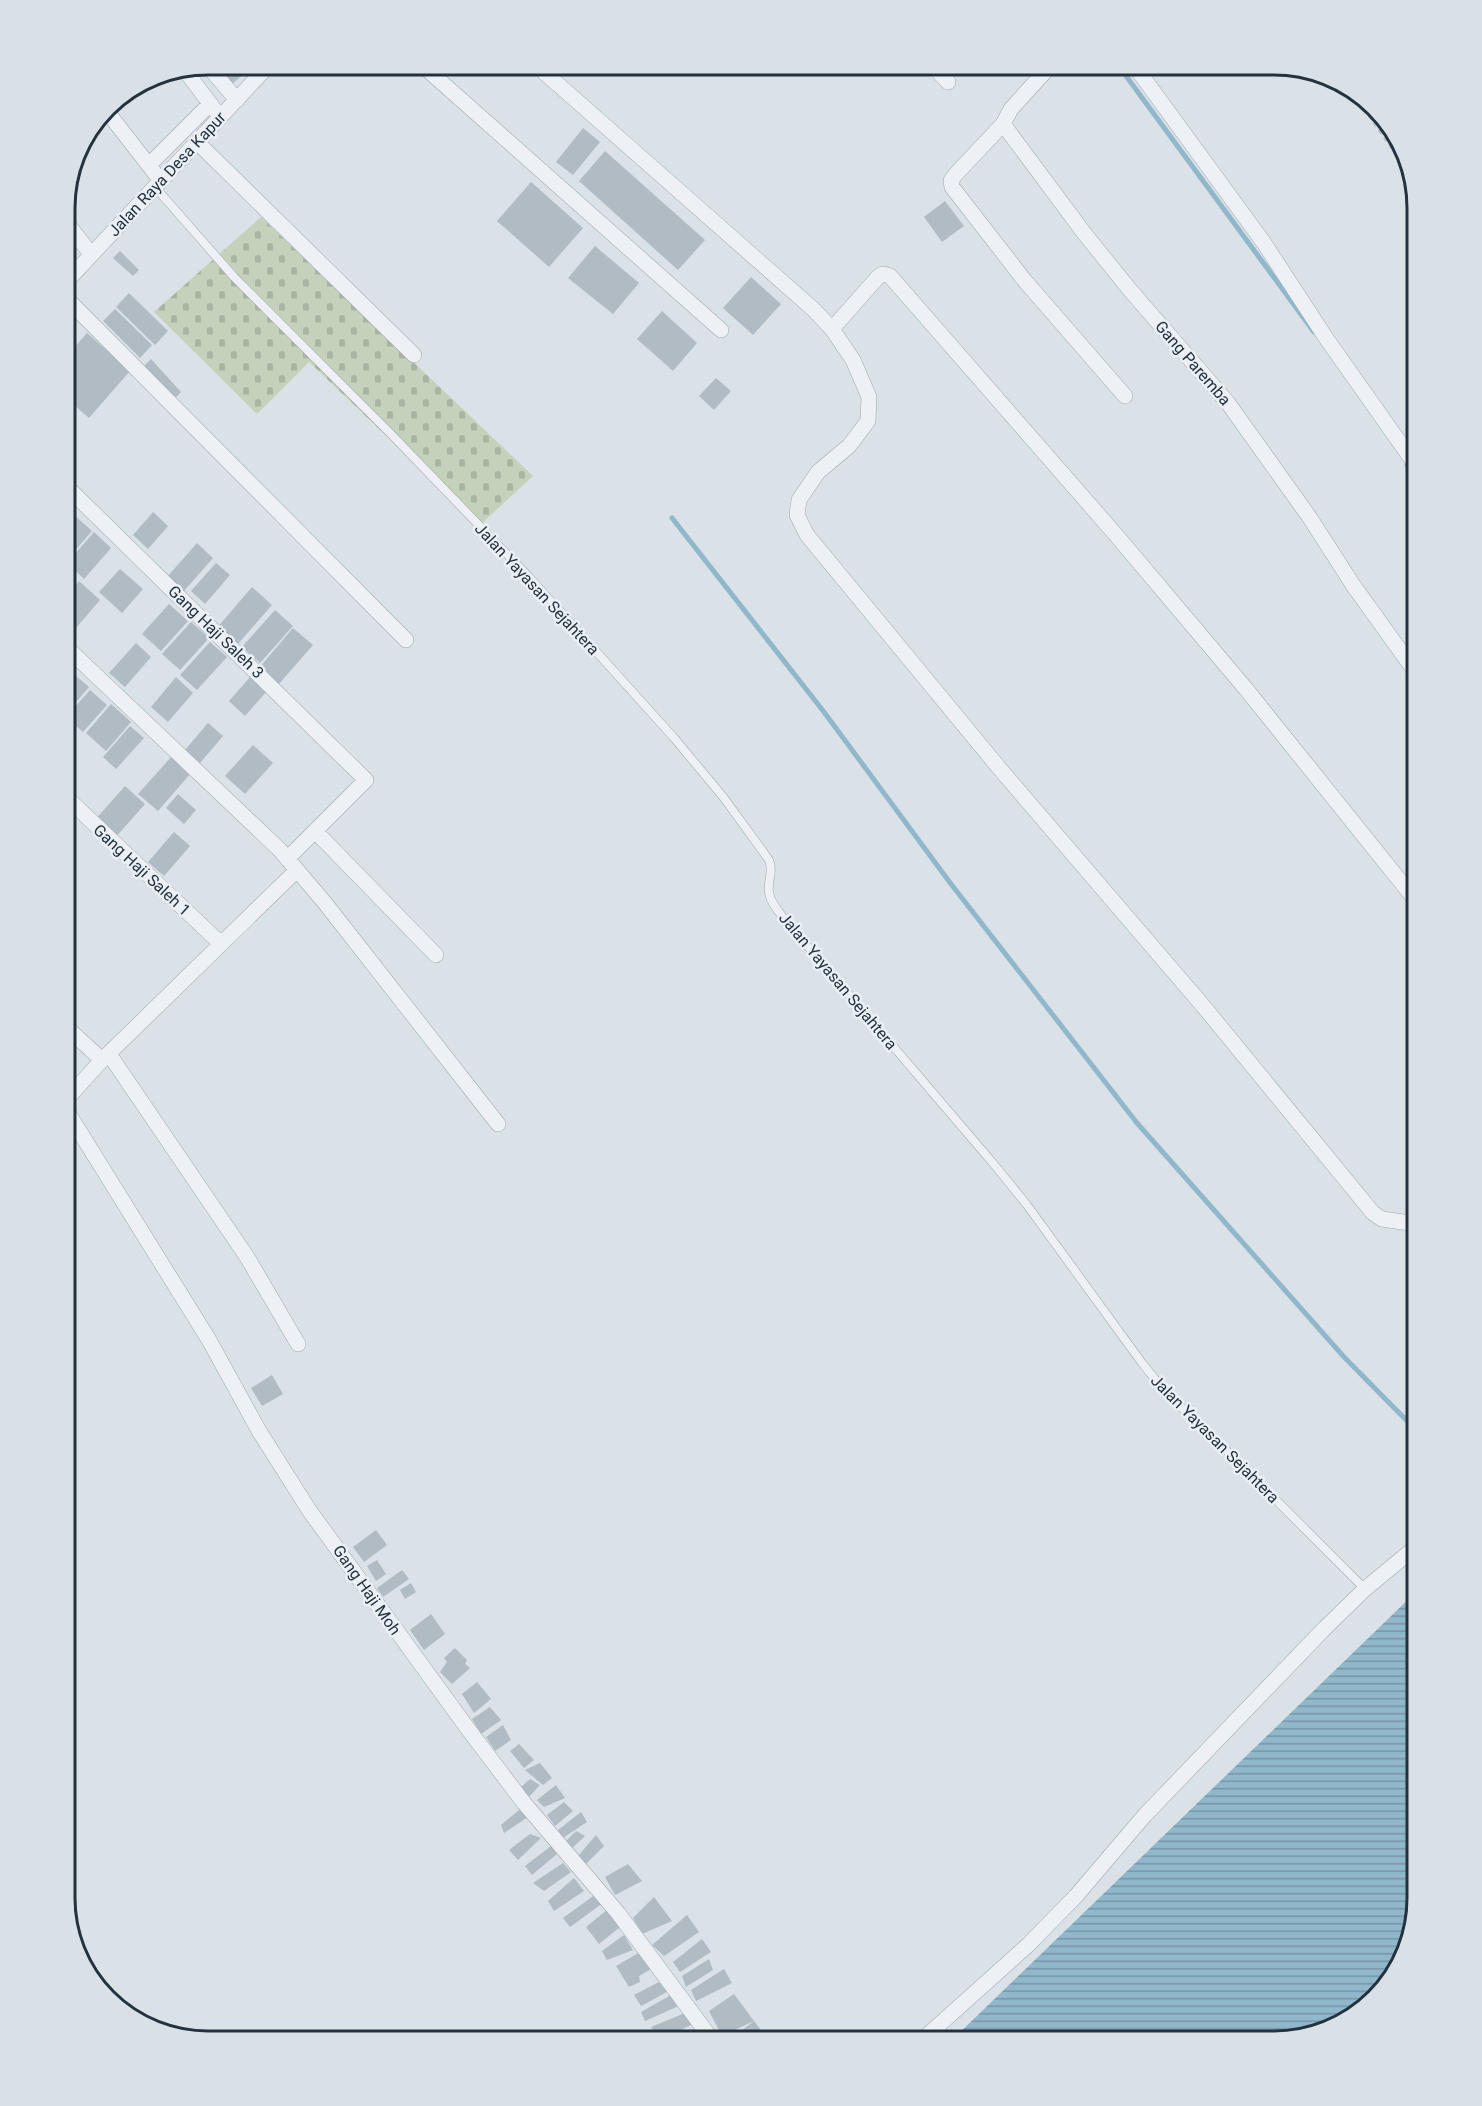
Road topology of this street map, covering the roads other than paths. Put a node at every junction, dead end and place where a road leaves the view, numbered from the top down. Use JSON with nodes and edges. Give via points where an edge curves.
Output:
{"nodes":[{"id":1,"x":216,"y":75,"type":"edge"},
{"id":2,"x":259,"y":75,"type":"edge"},
{"id":3,"x":434,"y":75,"type":"edge"},
{"id":4,"x":547,"y":75,"type":"edge"},
{"id":5,"x":941,"y":75,"type":"edge"},
{"id":6,"x":1043,"y":75,"type":"edge"},
{"id":7,"x":1141,"y":75,"type":"edge"},
{"id":8,"x":190,"y":77,"type":"edge"},
{"id":9,"x":948,"y":82,"type":"dead end"},
{"id":10,"x":237,"y":100,"type":"junction"},
{"id":11,"x":210,"y":104,"type":"junction"},
{"id":12,"x":111,"y":117,"type":"edge"},
{"id":13,"x":220,"y":117,"type":"junction"},
{"id":14,"x":1003,"y":124,"type":"junction"},
{"id":15,"x":197,"y":142,"type":"junction"},
{"id":16,"x":149,"y":165,"type":"junction"},
{"id":17,"x":158,"y":184,"type":"junction"},
{"id":18,"x":75,"y":234,"type":"edge"},
{"id":19,"x":91,"y":254,"type":"junction"},
{"id":20,"x":75,"y":272,"type":"edge"},
{"id":21,"x":75,"y":307,"type":"edge"},
{"id":22,"x":832,"y":329,"type":"junction"},
{"id":23,"x":721,"y":330,"type":"dead end"},
{"id":24,"x":414,"y":354,"type":"dead end"},
{"id":25,"x":1125,"y":396,"type":"dead end"},
{"id":26,"x":1407,"y":452,"type":"edge"},
{"id":27,"x":75,"y":496,"type":"edge"},
{"id":28,"x":406,"y":640,"type":"dead end"},
{"id":29,"x":75,"y":655,"type":"edge"},
{"id":30,"x":1407,"y":659,"type":"edge"},
{"id":31,"x":75,"y":805,"type":"edge"},
{"id":32,"x":315,"y":831,"type":"junction"},
{"id":33,"x":292,"y":865,"type":"junction"},
{"id":34,"x":1407,"y":889,"type":"edge"},
{"id":35,"x":220,"y":943,"type":"junction"},
{"id":36,"x":436,"y":955,"type":"dead end"},
{"id":37,"x":75,"y":1034,"type":"edge"},
{"id":38,"x":106,"y":1057,"type":"junction"},
{"id":39,"x":75,"y":1090,"type":"edge"},
{"id":40,"x":75,"y":1124,"type":"edge"},
{"id":41,"x":498,"y":1124,"type":"dead end"},
{"id":42,"x":1407,"y":1223,"type":"edge"},
{"id":43,"x":298,"y":1344,"type":"dead end"},
{"id":44,"x":1407,"y":1555,"type":"edge"},
{"id":45,"x":1365,"y":1589,"type":"junction"},
{"id":46,"x":705,"y":2031,"type":"edge"},
{"id":47,"x":932,"y":2031,"type":"edge"}],
"edges":[{"from":1,"to":10,"type":"street"},
{"from":2,"to":10,"type":"street","name":"Jalan Raya Desa Kapur"},
{"from":3,"to":23,"type":"street"},
{"from":4,"to":22,"type":"street"},
{"from":5,"to":9,"type":"street"},
{"from":6,"to":14,"type":"street"},
{"from":7,"to":26,"type":"street","via":[[1223,185]]},
{"from":8,"to":11,"type":"street"},
{"from":10,"to":13,"type":"street","name":"Jalan Raya Desa Kapur"},
{"from":11,"to":13,"type":"street"},
{"from":11,"to":16,"type":"street"},
{"from":12,"to":16,"type":"street"},
{"from":13,"to":15,"type":"street","name":"Jalan Raya Desa Kapur"},
{"from":14,"to":25,"type":"street","via":[[955,175],[952,187],[1025,281]]},
{"from":14,"to":30,"type":"street","name":"Gang Paremba","via":[[1084,233],[1228,403]]},
{"from":15,"to":17,"type":"street","name":"Jalan Raya Desa Kapur"},
{"from":15,"to":24,"type":"street"},
{"from":16,"to":17,"type":"street"},
{"from":17,"to":19,"type":"street","name":"Jalan Raya Desa Kapur"},
{"from":17,"to":45,"type":"lane","name":"Jalan Yayasan Sejahtera","via":[[234,277],[529,577],[675,739],[769,860],[773,904],[1013,1188],[1167,1395]]},
{"from":18,"to":19,"type":"street"},
{"from":19,"to":20,"type":"street","name":"Jalan Raya Desa Kapur"},
{"from":21,"to":28,"type":"street"},
{"from":22,"to":34,"type":"street","via":[[878,277],[890,276],[1116,535]]},
{"from":22,"to":42,"type":"street","via":[[853,360],[869,397],[868,422],[849,447],[818,472],[799,500],[797,515],[807,535],[1373,1213],[1382,1220]]},
{"from":27,"to":32,"type":"street","name":"Gang Haji Saleh 3","via":[[366,780]]},
{"from":29,"to":33,"type":"street"},
{"from":31,"to":35,"type":"street","name":"Gang Haji Saleh 1"},
{"from":32,"to":33,"type":"street"},
{"from":32,"to":36,"type":"street"},
{"from":33,"to":35,"type":"street"},
{"from":33,"to":41,"type":"street"},
{"from":35,"to":38,"type":"street"},
{"from":37,"to":38,"type":"street"},
{"from":38,"to":39,"type":"street"},
{"from":38,"to":43,"type":"street","via":[[247,1257]]},
{"from":40,"to":46,"type":"street","name":"Gang Haji Moh","via":[[309,1510],[524,1803],[618,1913]]},
{"from":44,"to":45,"type":"street"},
{"from":45,"to":47,"type":"street","via":[[1145,1815],[1076,1896]]}]}
